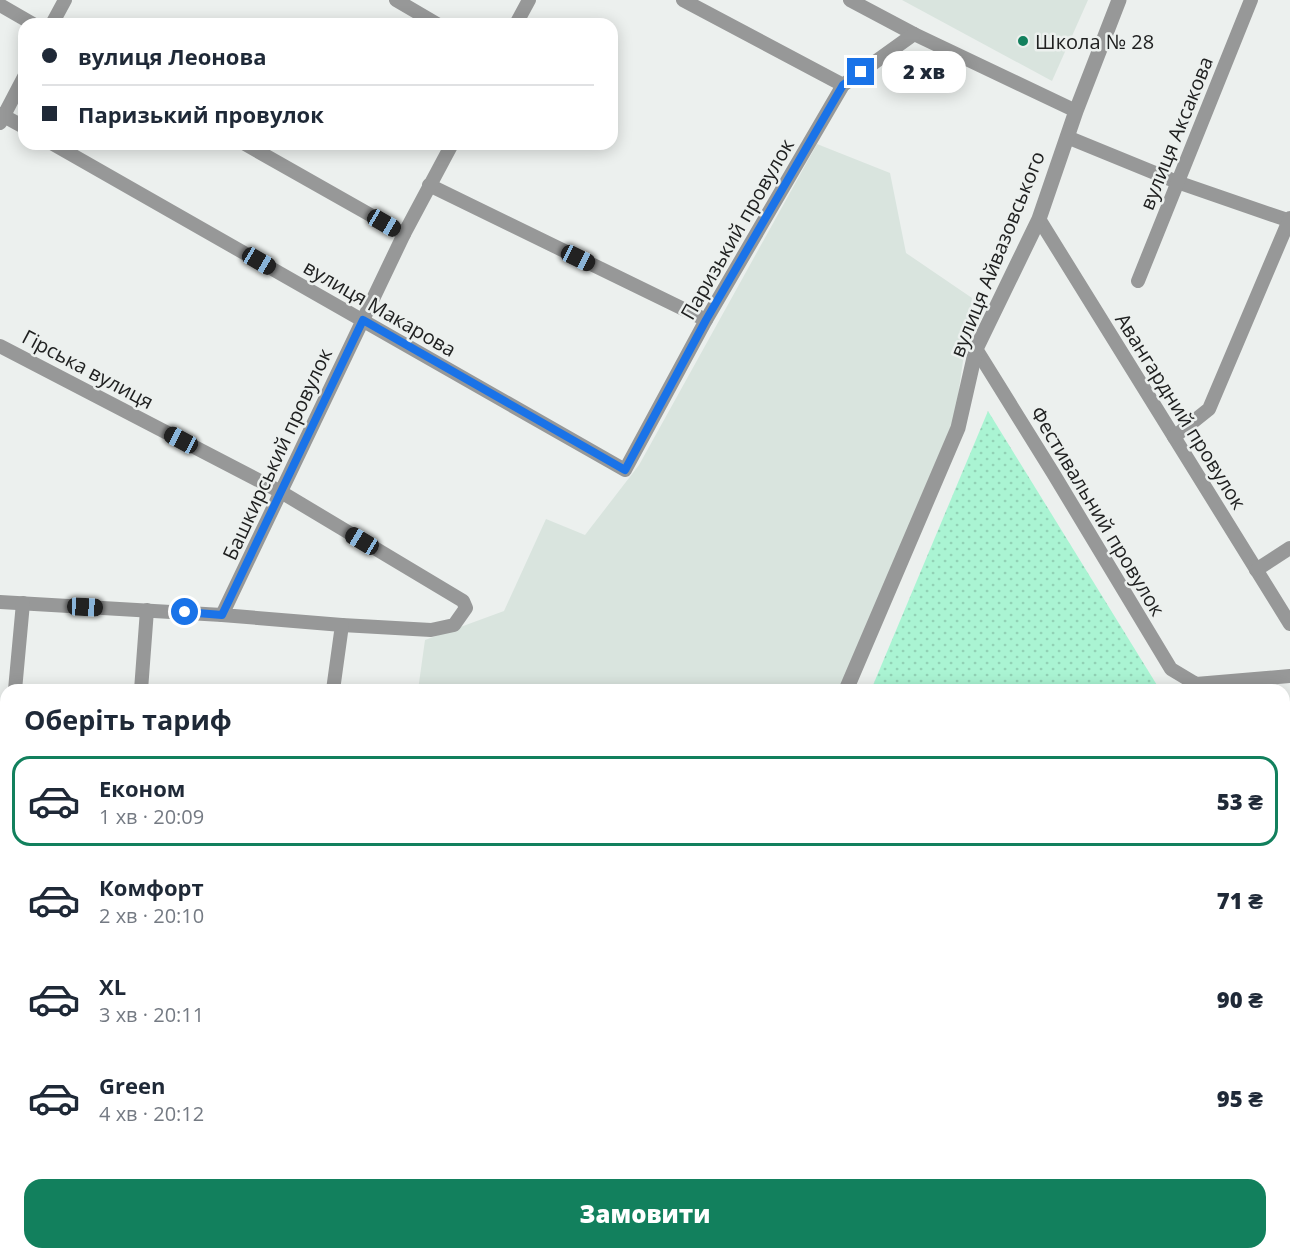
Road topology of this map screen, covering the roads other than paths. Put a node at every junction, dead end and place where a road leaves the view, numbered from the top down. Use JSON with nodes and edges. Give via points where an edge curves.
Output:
{"nodes":[{"id":1,"x":65,"y":0,"type":"edge"},
{"id":2,"x":396,"y":0,"type":"edge"},
{"id":3,"x":529,"y":0,"type":"edge"},
{"id":4,"x":683,"y":0,"type":"edge"},
{"id":5,"x":850,"y":0,"type":"edge"},
{"id":6,"x":1119,"y":0,"type":"edge"},
{"id":7,"x":1251,"y":0,"type":"edge"},
{"id":8,"x":0,"y":5,"type":"edge"},
{"id":9,"x":23,"y":18,"type":"edge"},
{"id":10,"x":55,"y":18,"type":"edge"},
{"id":11,"x":426,"y":18,"type":"edge"},
{"id":12,"x":519,"y":18,"type":"edge"},
{"id":13,"x":914,"y":34,"type":"junction"},
{"id":14,"x":843,"y":85,"type":"junction"},
{"id":15,"x":18,"y":87,"type":"edge"},
{"id":16,"x":1076,"y":111,"type":"junction"},
{"id":17,"x":1,"y":117,"type":"edge"},
{"id":18,"x":18,"y":125,"type":"edge"},
{"id":19,"x":1067,"y":137,"type":"junction"},
{"id":20,"x":64,"y":150,"type":"edge"},
{"id":21,"x":256,"y":150,"type":"edge"},
{"id":22,"x":449,"y":150,"type":"edge"},
{"id":23,"x":1177,"y":182,"type":"junction"},
{"id":24,"x":429,"y":185,"type":"junction"},
{"id":25,"x":1039,"y":219,"type":"junction"},
{"id":26,"x":1290,"y":220,"type":"edge"},
{"id":27,"x":404,"y":234,"type":"junction"},
{"id":28,"x":1138,"y":281,"type":"dead end"},
{"id":29,"x":363,"y":320,"type":"junction"},
{"id":30,"x":706,"y":320,"type":"junction"},
{"id":31,"x":0,"y":346,"type":"edge"},
{"id":32,"x":976,"y":349,"type":"junction"},
{"id":33,"x":1174,"y":438,"type":"junction"},
{"id":34,"x":625,"y":470,"type":"joint"},
{"id":35,"x":281,"y":492,"type":"junction"},
{"id":36,"x":1290,"y":548,"type":"edge"},
{"id":37,"x":1256,"y":570,"type":"junction"},
{"id":38,"x":0,"y":602,"type":"edge"},
{"id":39,"x":23,"y":603,"type":"junction"},
{"id":40,"x":147,"y":610,"type":"junction"},
{"id":41,"x":222,"y":615,"type":"junction"},
{"id":42,"x":1290,"y":624,"type":"edge"},
{"id":43,"x":342,"y":625,"type":"junction"},
{"id":44,"x":1290,"y":676,"type":"edge"},
{"id":45,"x":16,"y":684,"type":"edge"},
{"id":46,"x":141,"y":684,"type":"edge"},
{"id":47,"x":334,"y":684,"type":"edge"},
{"id":48,"x":849,"y":684,"type":"edge"}],
"edges":[{"from":1,"to":10,"type":"street"},
{"from":2,"to":11,"type":"street"},
{"from":3,"to":12,"type":"street"},
{"from":4,"to":14,"type":"street"},
{"from":5,"to":13,"type":"street"},
{"from":6,"to":16,"type":"street","name":"вулиця Айвазовського"},
{"from":7,"to":23,"type":"street","name":"вулиця Аксакова"},
{"from":8,"to":9,"type":"street"},
{"from":13,"to":14,"type":"street","name":"Паризький провулок"},
{"from":13,"to":16,"type":"street"},
{"from":14,"to":30,"type":"street","name":"Паризький провулок"},
{"from":15,"to":17,"type":"street"},
{"from":16,"to":19,"type":"street","name":"вулиця Айвазовського"},
{"from":17,"to":18,"type":"street"},
{"from":19,"to":23,"type":"street"},
{"from":19,"to":25,"type":"street","name":"вулиця Айвазовського"},
{"from":20,"to":29,"type":"street","name":"вулиця Макарова"},
{"from":21,"to":27,"type":"street"},
{"from":22,"to":24,"type":"street","name":"Башкирський провулок"},
{"from":23,"to":26,"type":"street"},
{"from":23,"to":28,"type":"street","name":"вулиця Аксакова"},
{"from":24,"to":27,"type":"street","name":"Башкирський провулок"},
{"from":24,"to":30,"type":"street"},
{"from":25,"to":32,"type":"street","name":"вулиця Айвазовського"},
{"from":25,"to":33,"type":"street","name":"Авангардний провулок"},
{"from":26,"to":33,"type":"street","via":[[1209,409]]},
{"from":27,"to":29,"type":"street","name":"Башкирський провулок"},
{"from":29,"to":34,"type":"street","name":"вулиця Макарова"},
{"from":29,"to":35,"type":"street","name":"Башкирський провулок"},
{"from":30,"to":34,"type":"street","name":"Паризький провулок"},
{"from":31,"to":35,"type":"street","name":"Гірська вулиця"},
{"from":32,"to":44,"type":"street","name":"Фестивальний провулок","via":[[1171,669],[1196,684]]},
{"from":32,"to":48,"type":"street","name":"вулиця Айвазовського","via":[[958,428]]},
{"from":33,"to":37,"type":"street","name":"Авангардний провулок"},
{"from":35,"to":41,"type":"street","name":"Башкирський провулок"},
{"from":35,"to":43,"type":"street","name":"Гірська вулиця","via":[[464,601],[466,608],[454,625],[431,630]]},
{"from":36,"to":37,"type":"street"},
{"from":37,"to":42,"type":"street","name":"Авангардний провулок"},
{"from":38,"to":39,"type":"street"},
{"from":39,"to":40,"type":"street"},
{"from":39,"to":45,"type":"street"},
{"from":40,"to":41,"type":"street"},
{"from":40,"to":46,"type":"street"},
{"from":41,"to":43,"type":"street"},
{"from":43,"to":47,"type":"street"}]}
